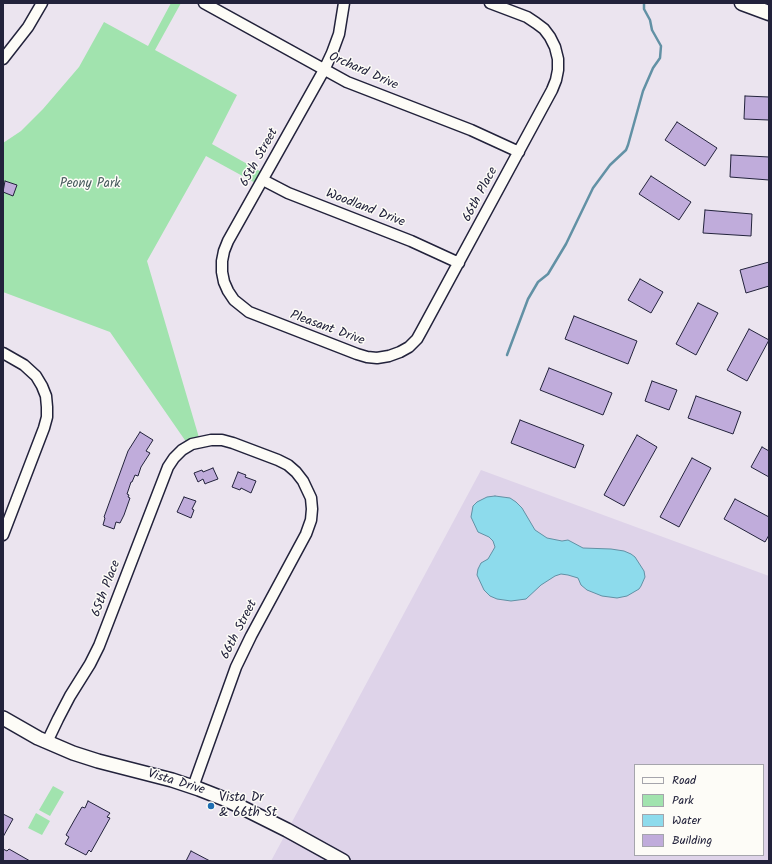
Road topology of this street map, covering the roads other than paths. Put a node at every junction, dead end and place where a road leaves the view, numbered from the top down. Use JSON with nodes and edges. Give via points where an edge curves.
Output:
{"nodes":[{"id":1,"x":42,"y":3,"type":"edge"},
{"id":2,"x":204,"y":3,"type":"edge"},
{"id":3,"x":344,"y":3,"type":"edge"},
{"id":4,"x":490,"y":3,"type":"edge"},
{"id":5,"x":742,"y":3,"type":"edge"},
{"id":6,"x":769,"y":13,"type":"edge"},
{"id":7,"x":3,"y":59,"type":"edge"},
{"id":8,"x":324,"y":70,"type":"junction"},
{"id":9,"x":519,"y":152,"type":"junction"},
{"id":10,"x":262,"y":180,"type":"junction"},
{"id":11,"x":459,"y":263,"type":"junction"},
{"id":12,"x":255,"y":316,"type":"joint"},
{"id":13,"x":7,"y":355,"type":"edge"},
{"id":14,"x":391,"y":355,"type":"joint"},
{"id":15,"x":189,"y":446,"type":"joint"},
{"id":16,"x":3,"y":536,"type":"edge"},
{"id":17,"x":3,"y":718,"type":"edge"},
{"id":18,"x":47,"y":742,"type":"junction"},
{"id":19,"x":193,"y":786,"type":"junction"},
{"id":20,"x":343,"y":861,"type":"edge"}],
"edges":[{"from":1,"to":7,"type":"street","via":[[28,27]]},
{"from":2,"to":8,"type":"street","name":"Orchard Drive"},
{"from":3,"to":8,"type":"street","name":"65th Street","via":[[339,34]]},
{"from":4,"to":9,"type":"street","name":"66th Place","via":[[536,23],[546,32],[555,47],[558,59],[556,80]]},
{"from":5,"to":6,"type":"main road"},
{"from":8,"to":9,"type":"street","name":"Orchard Drive","via":[[347,82],[471,130]]},
{"from":8,"to":10,"type":"street","name":"65th Street"},
{"from":9,"to":11,"type":"street","name":"66th Place"},
{"from":10,"to":11,"type":"street","name":"Woodland Drive"},
{"from":10,"to":12,"type":"street","name":"65th Street","via":[[228,241],[222,261],[222,272],[228,291],[241,307]]},
{"from":11,"to":14,"type":"street","name":"66th Place","via":[[417,339],[409,347]]},
{"from":12,"to":14,"type":"street","name":"Pleasant Drive","via":[[367,357]]},
{"from":13,"to":16,"type":"street","via":[[36,376],[46,396],[48,407],[44,428]]},
{"from":15,"to":18,"type":"street","name":"65th Place","via":[[174,458],[168,467],[99,646]]},
{"from":15,"to":19,"type":"street","name":"66th Street","via":[[200,441],[222,440],[288,465],[307,488],[312,509],[308,530],[236,668]]},
{"from":17,"to":18,"type":"street","name":"Vista Drive"},
{"from":18,"to":19,"type":"street","name":"Vista Drive","via":[[98,761]]},
{"from":19,"to":20,"type":"street","name":"Vista Drive","via":[[253,812]]}]}
